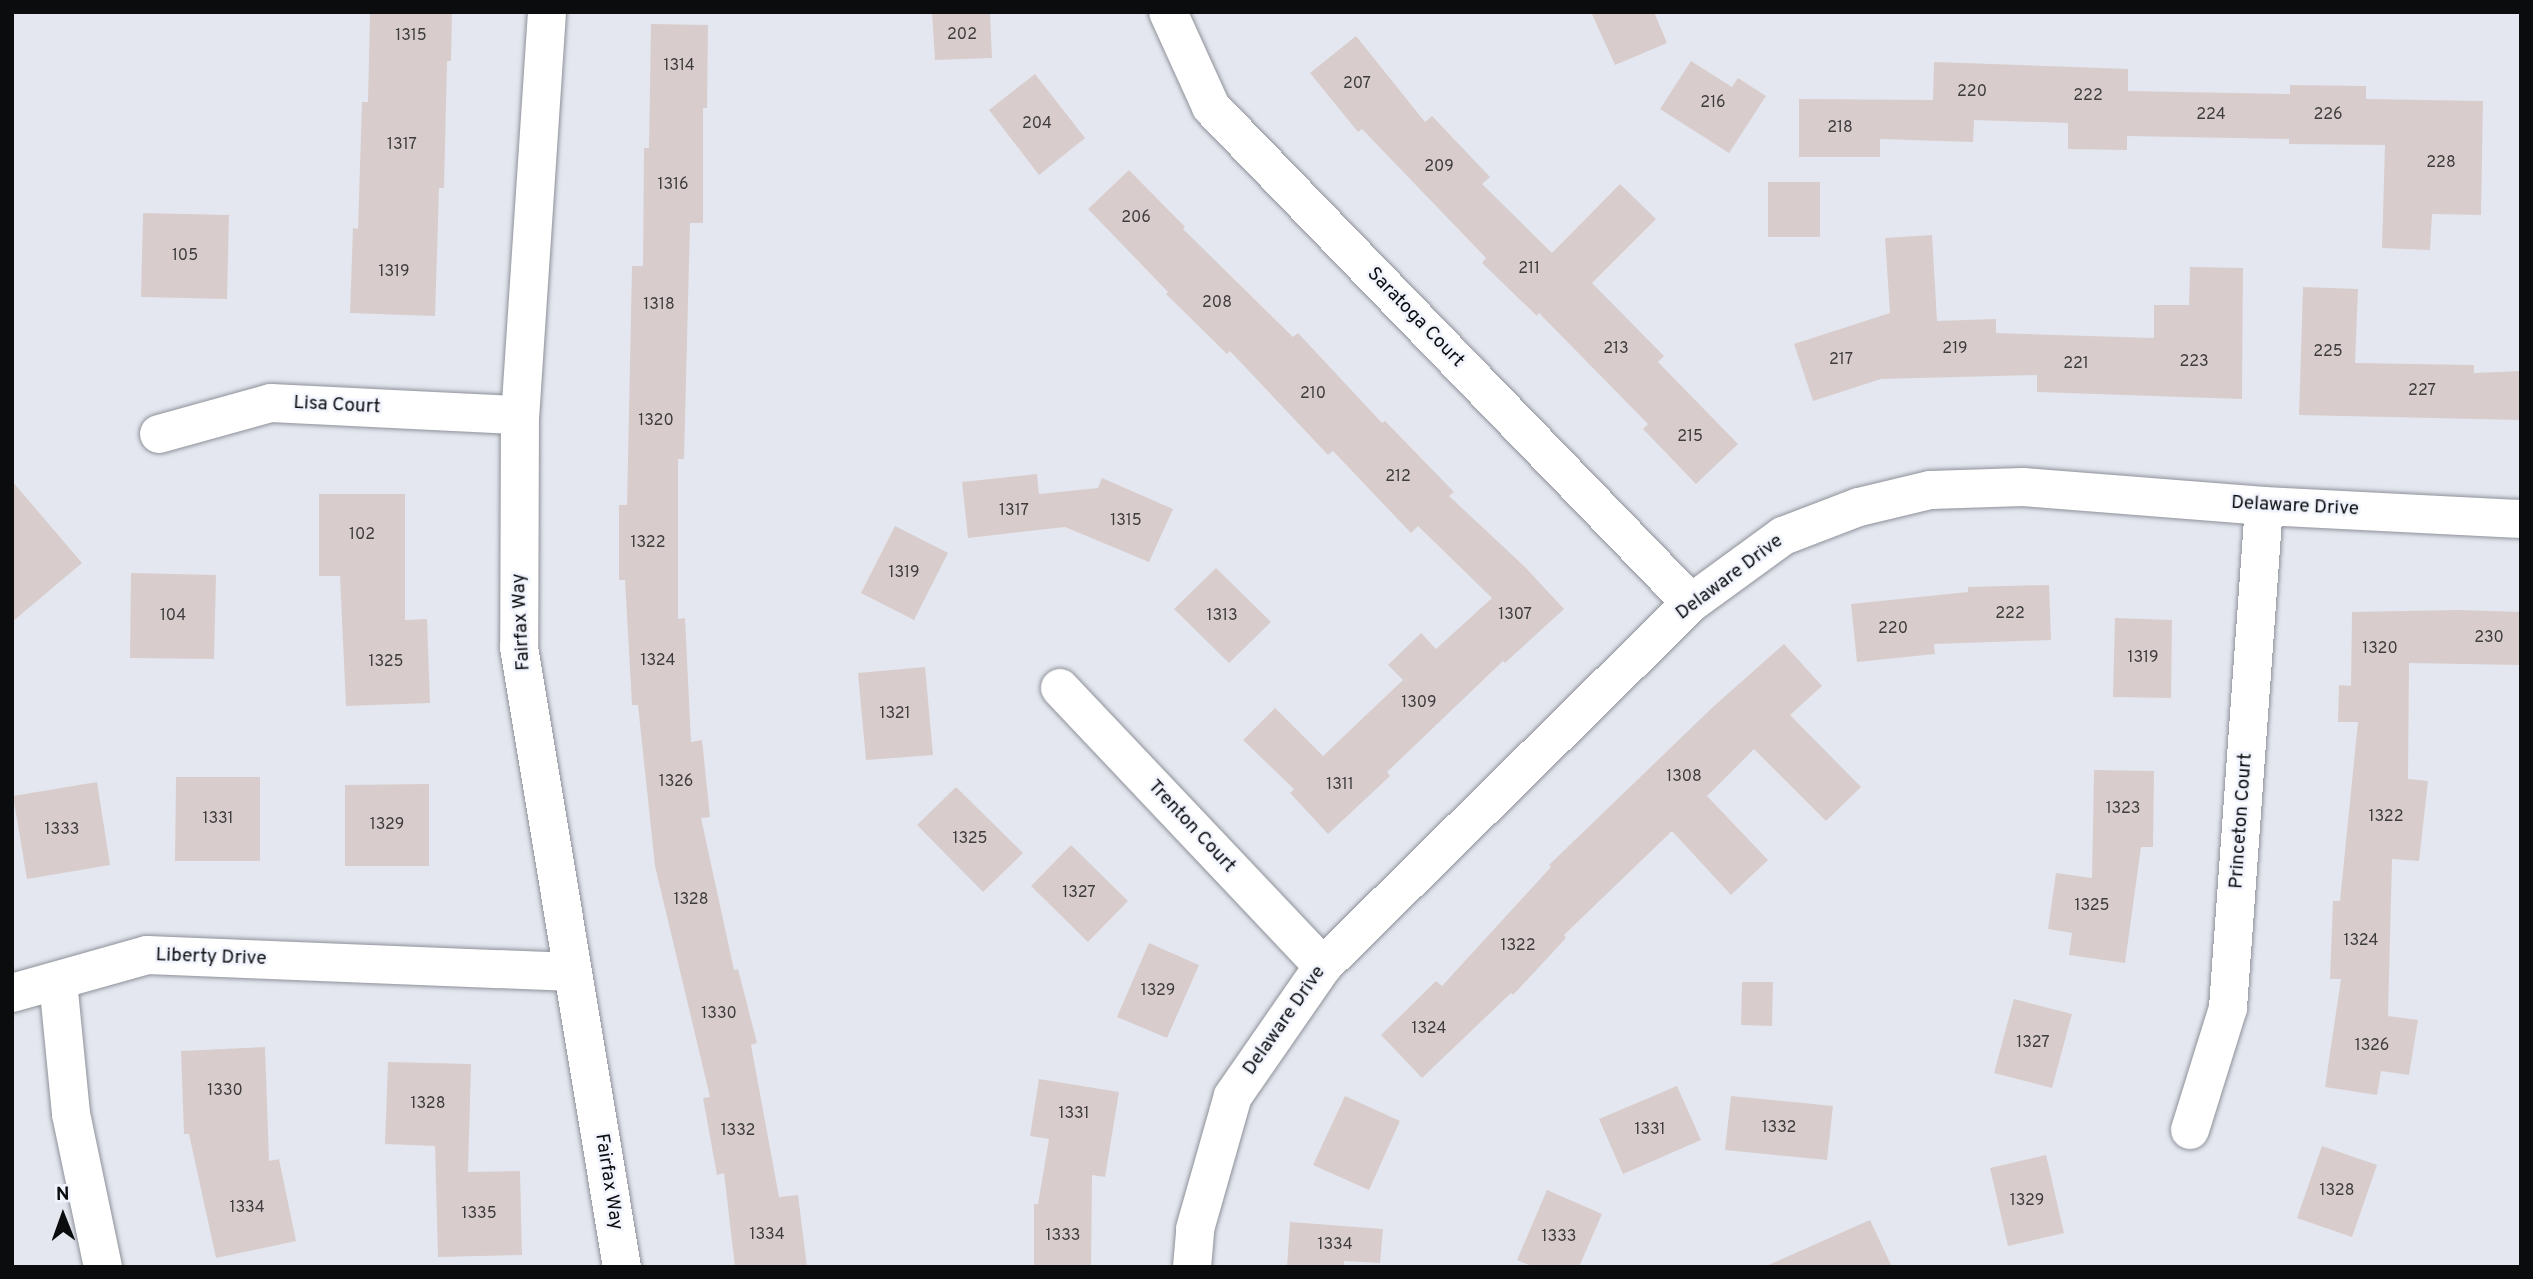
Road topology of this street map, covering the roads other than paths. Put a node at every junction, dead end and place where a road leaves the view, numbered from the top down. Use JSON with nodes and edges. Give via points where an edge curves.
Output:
{"nodes":[{"id":1,"x":547,"y":12,"type":"edge"},
{"id":2,"x":1168,"y":12,"type":"edge"},
{"id":3,"x":520,"y":415,"type":"junction"},
{"id":4,"x":159,"y":434,"type":"dead end"},
{"id":5,"x":2264,"y":506,"type":"junction"},
{"id":6,"x":2521,"y":519,"type":"edge"},
{"id":7,"x":1691,"y":603,"type":"junction"},
{"id":8,"x":1060,"y":688,"type":"dead end"},
{"id":9,"x":1323,"y":966,"type":"junction"},
{"id":10,"x":573,"y":972,"type":"junction"},
{"id":11,"x":58,"y":981,"type":"junction"},
{"id":12,"x":12,"y":993,"type":"edge"},
{"id":13,"x":2190,"y":1130,"type":"dead end"},
{"id":14,"x":103,"y":1267,"type":"edge"},
{"id":15,"x":622,"y":1267,"type":"edge"},
{"id":16,"x":1192,"y":1267,"type":"edge"}],
"edges":[{"from":1,"to":3,"type":"street","name":"Fairfax Way"},
{"from":2,"to":7,"type":"street","name":"Saratoga Court","via":[[1211,107]]},
{"from":3,"to":4,"type":"street","name":"Lisa Court","via":[[271,403]]},
{"from":3,"to":10,"type":"street","name":"Fairfax Way","via":[[519,646]]},
{"from":5,"to":6,"type":"street","name":"Delaware Drive"},
{"from":5,"to":7,"type":"street","name":"Delaware Drive","via":[[2023,487],[1930,490],[1858,507],[1783,536]]},
{"from":5,"to":13,"type":"street","name":"Princeton Court","via":[[2228,1008]]},
{"from":7,"to":9,"type":"street","name":"Delaware Drive"},
{"from":8,"to":9,"type":"street","name":"Trenton Court"},
{"from":9,"to":16,"type":"street","name":"Delaware Drive","via":[[1233,1096],[1195,1229]]},
{"from":10,"to":11,"type":"street","name":"Liberty Drive","via":[[147,955]]},
{"from":10,"to":15,"type":"street","name":"Fairfax Way"},
{"from":11,"to":12,"type":"street","name":"Liberty Drive"},
{"from":11,"to":14,"type":"street","via":[[71,1114]]}]}
